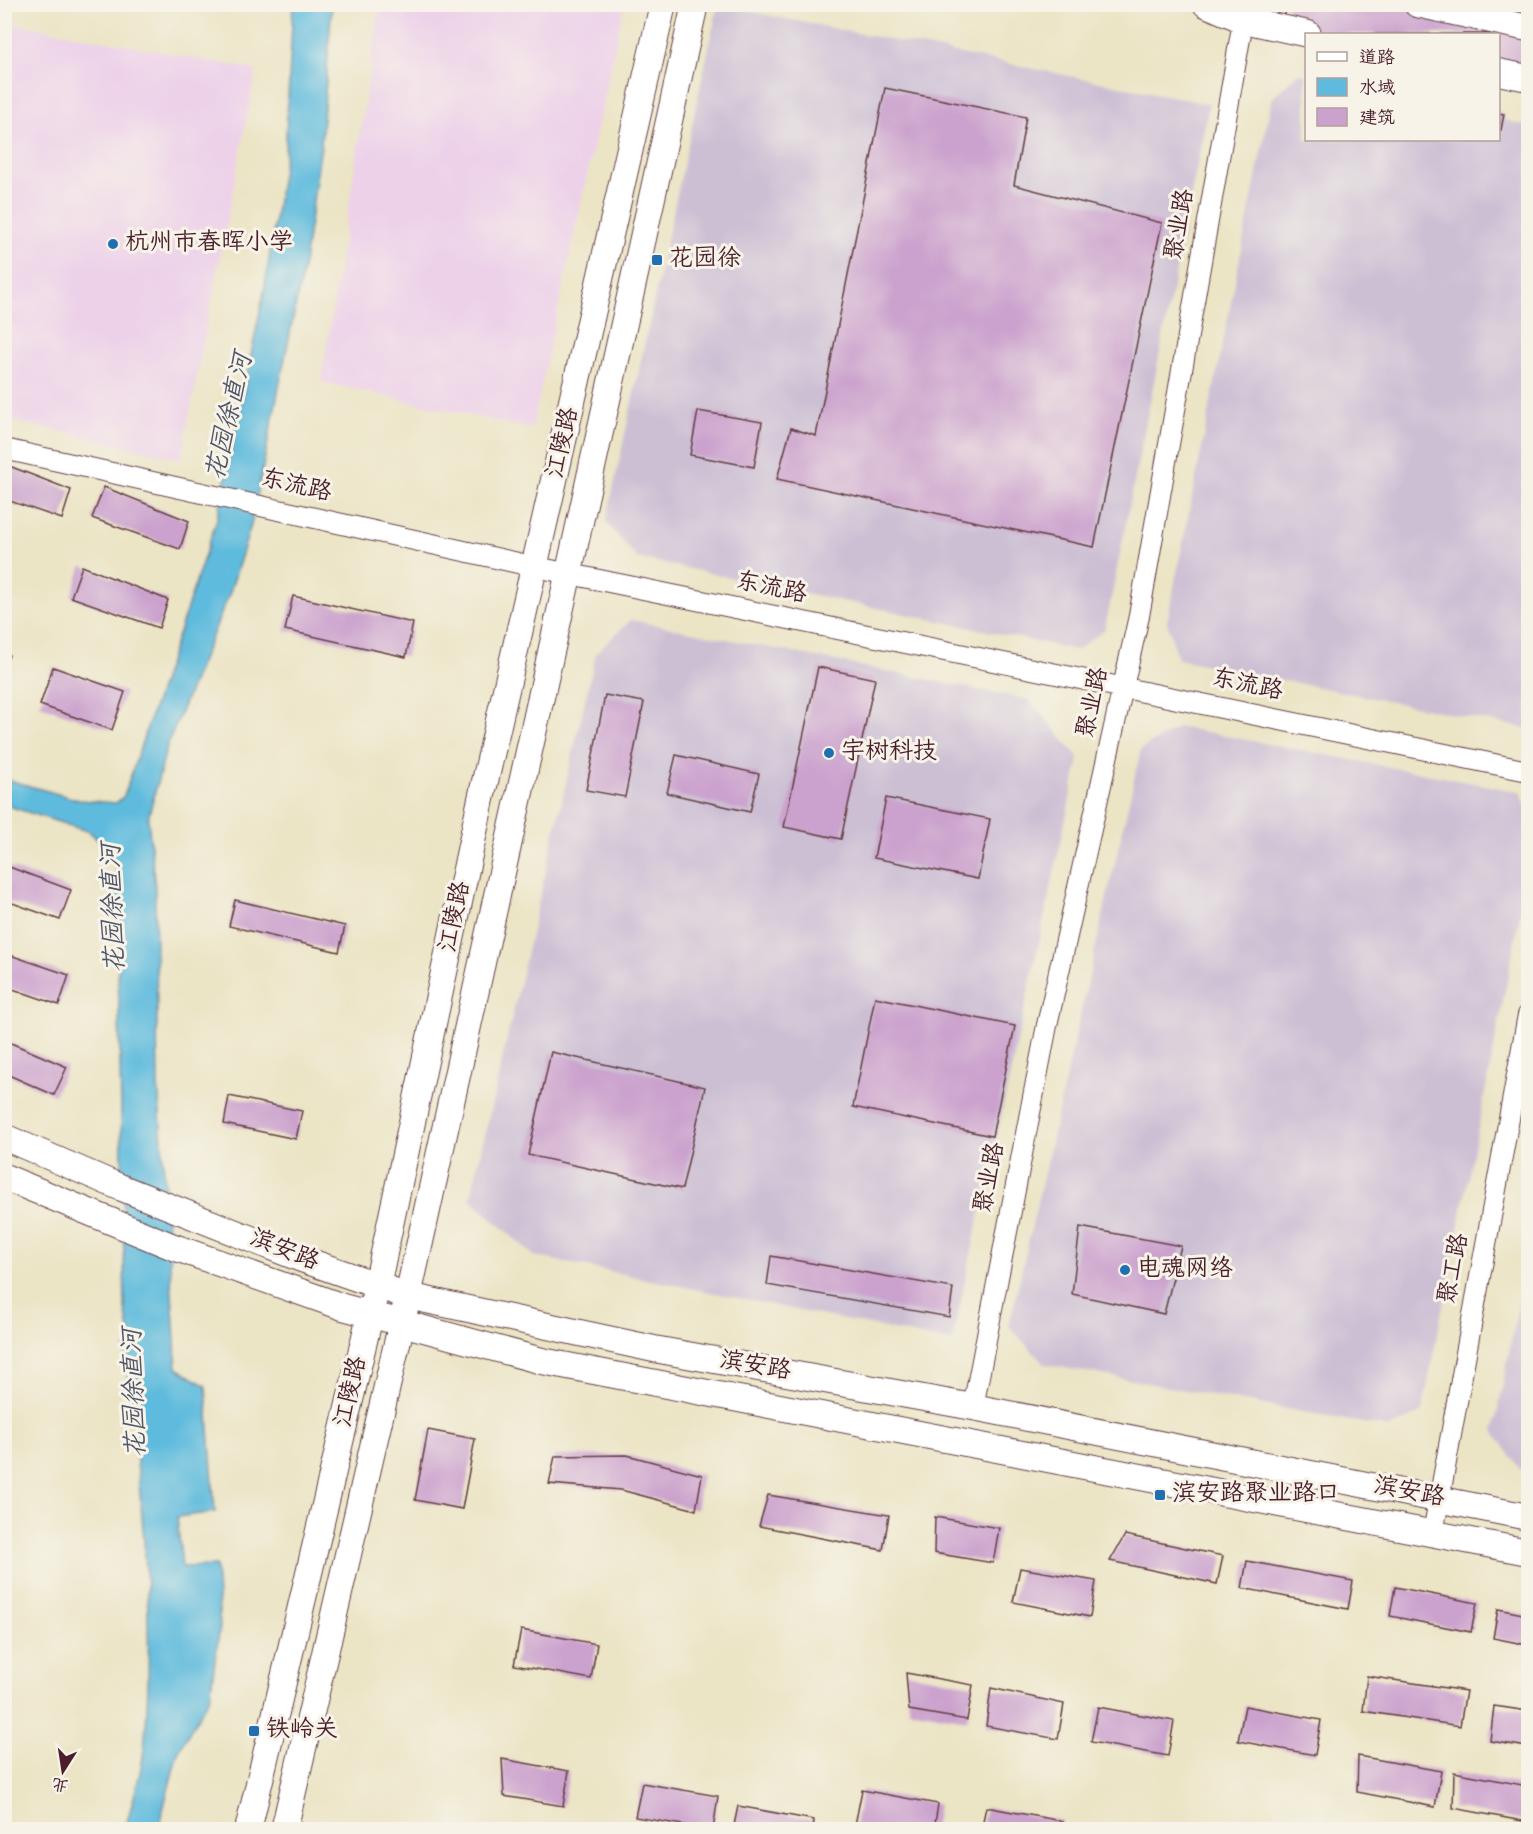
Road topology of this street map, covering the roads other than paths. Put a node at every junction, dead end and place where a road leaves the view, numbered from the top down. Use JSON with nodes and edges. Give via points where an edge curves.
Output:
{"nodes":[{"id":1,"x":663,"y":4,"type":"edge"},
{"id":2,"x":695,"y":4,"type":"edge"},
{"id":3,"x":1206,"y":4,"type":"edge"},
{"id":4,"x":1417,"y":4,"type":"edge"},
{"id":5,"x":1446,"y":8,"type":"edge"},
{"id":6,"x":1245,"y":12,"type":"edge"},
{"id":7,"x":1528,"y":28,"type":"edge"},
{"id":8,"x":1305,"y":33,"type":"edge"},
{"id":9,"x":1500,"y":72,"type":"edge"},
{"id":10,"x":1528,"y":78,"type":"edge"},
{"id":11,"x":4,"y":449,"type":"edge"},
{"id":12,"x":536,"y":567,"type":"junction"},
{"id":13,"x":569,"y":573,"type":"junction"},
{"id":14,"x":1123,"y":686,"type":"junction"},
{"id":15,"x":1528,"y":771,"type":"edge"},
{"id":16,"x":1528,"y":1015,"type":"edge"},
{"id":17,"x":4,"y":1137,"type":"edge"},
{"id":18,"x":4,"y":1176,"type":"edge"},
{"id":19,"x":377,"y":1286,"type":"junction"},
{"id":20,"x":408,"y":1296,"type":"junction"},
{"id":21,"x":370,"y":1314,"type":"junction"},
{"id":22,"x":401,"y":1324,"type":"junction"},
{"id":23,"x":973,"y":1407,"type":"junction"},
{"id":24,"x":1438,"y":1499,"type":"junction"},
{"id":25,"x":1528,"y":1517,"type":"edge"},
{"id":26,"x":1433,"y":1533,"type":"junction"},
{"id":27,"x":1528,"y":1552,"type":"edge"},
{"id":28,"x":248,"y":1830,"type":"edge"},
{"id":29,"x":284,"y":1830,"type":"edge"}],
"edges":[{"from":1,"to":12,"type":"main road","name":"江陵路"},
{"from":2,"to":13,"type":"main road","name":"江陵路"},
{"from":3,"to":6,"type":"main road"},
{"from":4,"to":5,"type":"main road"},
{"from":5,"to":7,"type":"main road"},
{"from":6,"to":8,"type":"main road"},
{"from":6,"to":14,"type":"street","name":"聚业路","via":[[1139,616]]},
{"from":9,"to":10,"type":"main road"},
{"from":11,"to":12,"type":"street","name":"东流路"},
{"from":12,"to":13,"type":"street","name":"东流路"},
{"from":12,"to":19,"type":"main road","name":"江陵路","via":[[481,799]]},
{"from":13,"to":14,"type":"street","name":"东流路"},
{"from":13,"to":20,"type":"main road","name":"江陵路"},
{"from":14,"to":15,"type":"street","name":"东流路"},
{"from":14,"to":23,"type":"street","name":"聚业路","via":[[1047,1025]]},
{"from":16,"to":24,"type":"street","name":"聚工路"},
{"from":17,"to":19,"type":"main road","name":"滨安路","via":[[122,1188]]},
{"from":18,"to":21,"type":"main road","name":"滨安路","via":[[171,1246]]},
{"from":19,"to":20,"type":"main road","name":"滨安路"},
{"from":19,"to":21,"type":"main road","name":"江陵路"},
{"from":20,"to":22,"type":"main road","name":"江陵路"},
{"from":20,"to":23,"type":"main road","name":"滨安路","via":[[654,1349]]},
{"from":21,"to":22,"type":"main road","name":"滨安路"},
{"from":21,"to":28,"type":"main road","name":"江陵路"},
{"from":22,"to":26,"type":"main road","name":"滨安路","via":[[542,1361]]},
{"from":22,"to":29,"type":"main road","name":"江陵路"},
{"from":23,"to":24,"type":"main road","name":"滨安路"},
{"from":24,"to":25,"type":"main road","name":"滨安路"},
{"from":24,"to":26,"type":"street","name":"聚工路"},
{"from":26,"to":27,"type":"main road","name":"滨安路"}]}
